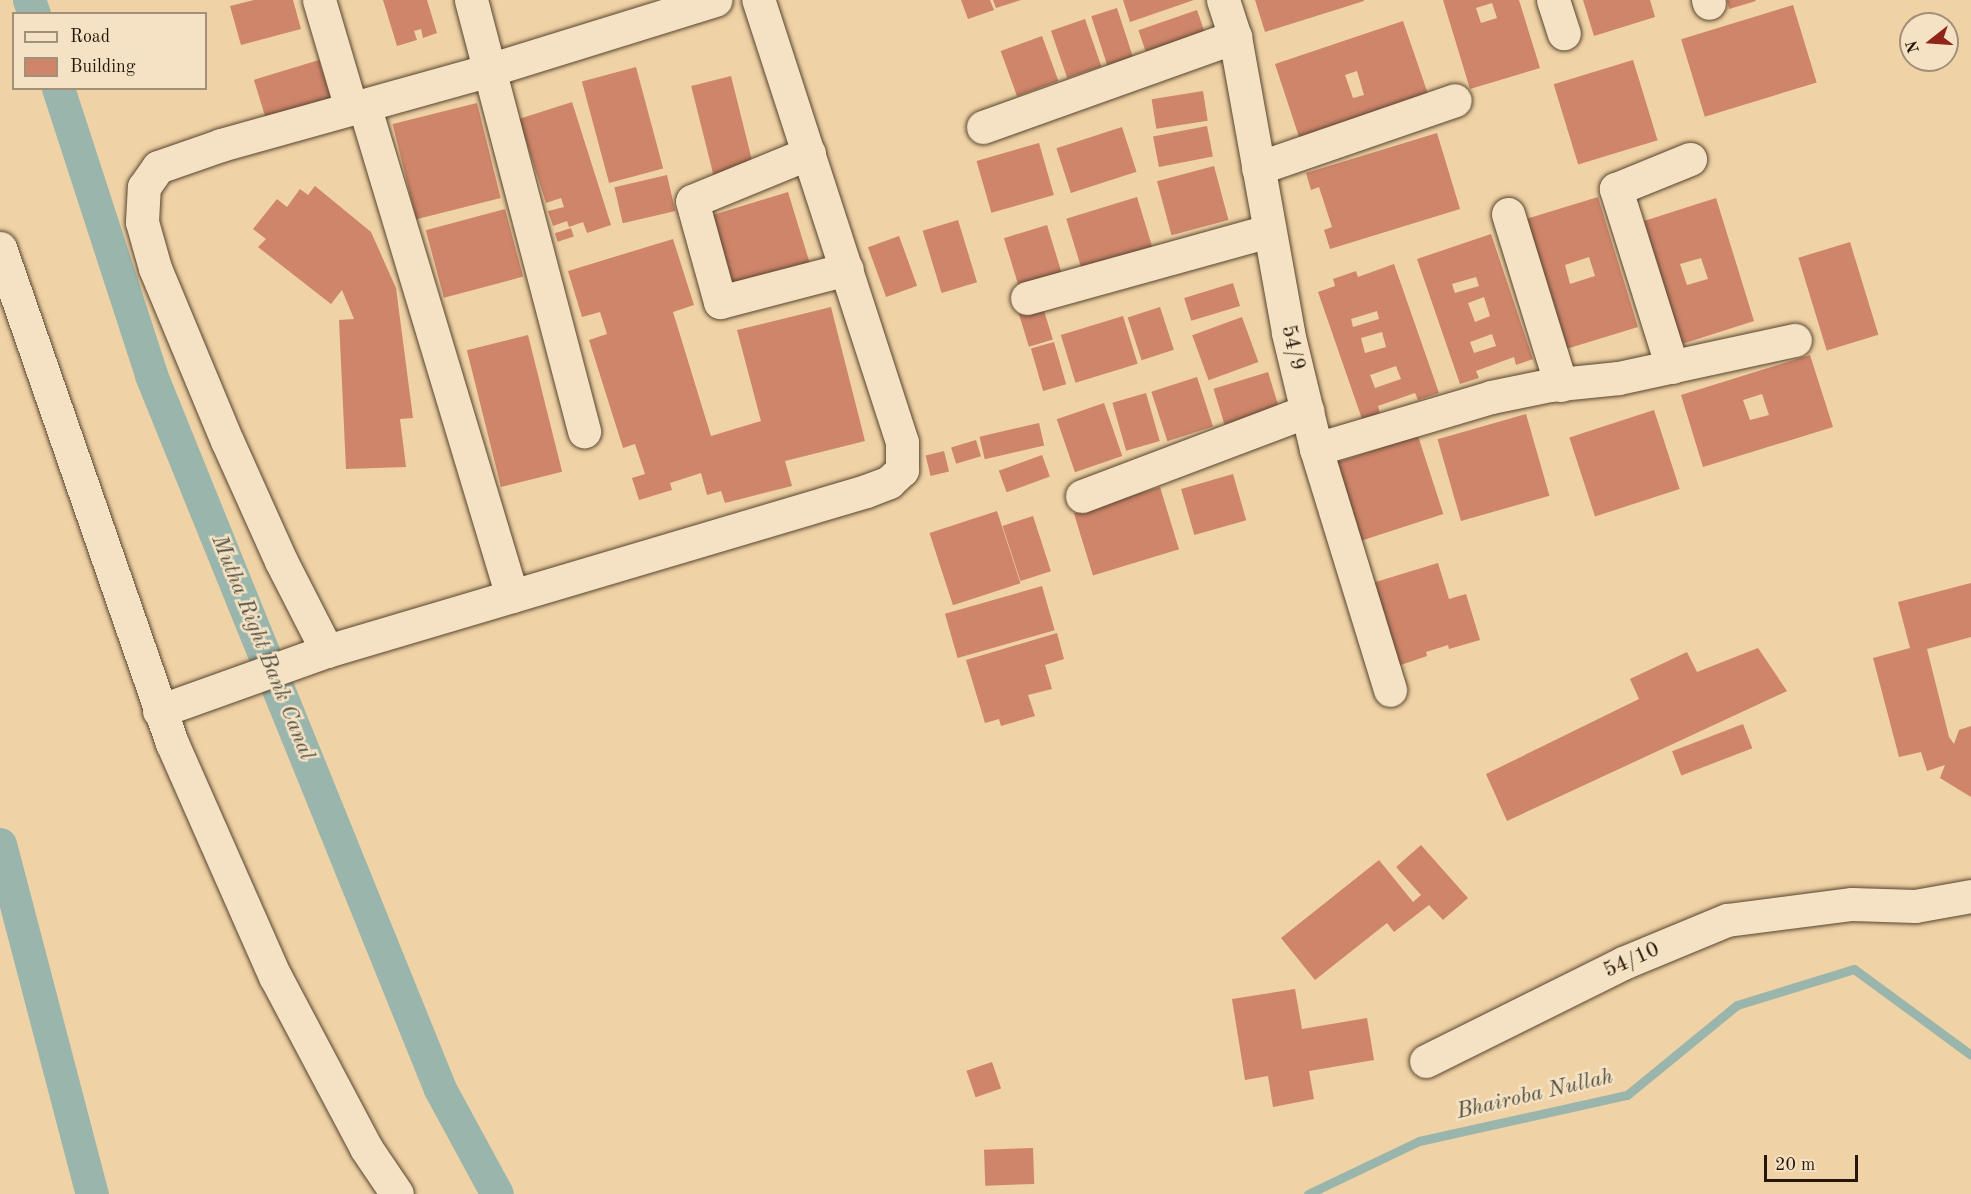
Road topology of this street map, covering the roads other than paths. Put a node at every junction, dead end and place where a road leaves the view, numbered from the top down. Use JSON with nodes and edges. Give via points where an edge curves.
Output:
{"nodes":[{"id":1,"x":319,"y":0,"type":"edge"},
{"id":2,"x":471,"y":0,"type":"edge"},
{"id":3,"x":715,"y":0,"type":"edge"},
{"id":4,"x":758,"y":0,"type":"edge"},
{"id":5,"x":1223,"y":0,"type":"edge"},
{"id":6,"x":1554,"y":0,"type":"edge"},
{"id":7,"x":1564,"y":33,"type":"dead end"},
{"id":8,"x":1235,"y":37,"type":"junction"},
{"id":9,"x":489,"y":70,"type":"junction"},
{"id":10,"x":1455,"y":100,"type":"dead end"},
{"id":11,"x":358,"y":107,"type":"junction"},
{"id":12,"x":983,"y":127,"type":"dead end"},
{"id":13,"x":809,"y":153,"type":"junction"},
{"id":14,"x":1690,"y":159,"type":"dead end"},
{"id":15,"x":1258,"y":168,"type":"junction"},
{"id":16,"x":1508,"y":214,"type":"dead end"},
{"id":17,"x":1269,"y":231,"type":"junction"},
{"id":18,"x":0,"y":248,"type":"edge"},
{"id":19,"x":847,"y":269,"type":"junction"},
{"id":20,"x":1027,"y":298,"type":"dead end"},
{"id":21,"x":1795,"y":340,"type":"dead end"},
{"id":22,"x":1672,"y":367,"type":"junction"},
{"id":23,"x":1561,"y":385,"type":"junction"},
{"id":24,"x":1307,"y":411,"type":"junction"},
{"id":25,"x":584,"y":431,"type":"dead end"},
{"id":26,"x":1316,"y":449,"type":"junction"},
{"id":27,"x":1082,"y":496,"type":"dead end"},
{"id":28,"x":512,"y":596,"type":"junction"},
{"id":29,"x":315,"y":656,"type":"junction"},
{"id":30,"x":1390,"y":690,"type":"dead end"},
{"id":31,"x":159,"y":711,"type":"junction"},
{"id":32,"x":1971,"y":896,"type":"edge"},
{"id":33,"x":1426,"y":1061,"type":"dead end"},
{"id":34,"x":397,"y":1194,"type":"edge"}],
"edges":[{"from":1,"to":11,"type":"street"},
{"from":2,"to":9,"type":"street"},
{"from":3,"to":9,"type":"street"},
{"from":4,"to":13,"type":"street"},
{"from":5,"to":8,"type":"street","name":"54/9"},
{"from":6,"to":7,"type":"street"},
{"from":8,"to":12,"type":"street"},
{"from":8,"to":15,"type":"street","name":"54/9"},
{"from":9,"to":11,"type":"street"},
{"from":9,"to":25,"type":"street"},
{"from":10,"to":15,"type":"street"},
{"from":11,"to":28,"type":"street"},
{"from":11,"to":29,"type":"street","via":[[158,167],[144,187],[142,222],[155,268],[281,561]]},
{"from":13,"to":19,"type":"street"},
{"from":13,"to":19,"type":"street","via":[[692,201],[720,303]]},
{"from":14,"to":22,"type":"street","via":[[1616,189]]},
{"from":15,"to":17,"type":"street","name":"54/9"},
{"from":16,"to":23,"type":"street"},
{"from":17,"to":20,"type":"street"},
{"from":17,"to":24,"type":"street","name":"54/9"},
{"from":18,"to":31,"type":"street"},
{"from":19,"to":28,"type":"street","via":[[902,442],[902,470],[889,482],[866,491]]},
{"from":21,"to":22,"type":"street"},
{"from":22,"to":23,"type":"street"},
{"from":23,"to":26,"type":"street","via":[[1491,397]]},
{"from":24,"to":26,"type":"street","name":"54/9"},
{"from":24,"to":27,"type":"street"},
{"from":26,"to":30,"type":"street","name":"54/9"},
{"from":28,"to":29,"type":"street"},
{"from":29,"to":31,"type":"street"},
{"from":31,"to":34,"type":"street","via":[[275,976],[366,1148]]},
{"from":32,"to":33,"type":"street","name":"54/10","via":[[1914,906],[1852,903],[1727,920],[1623,963]]}]}
